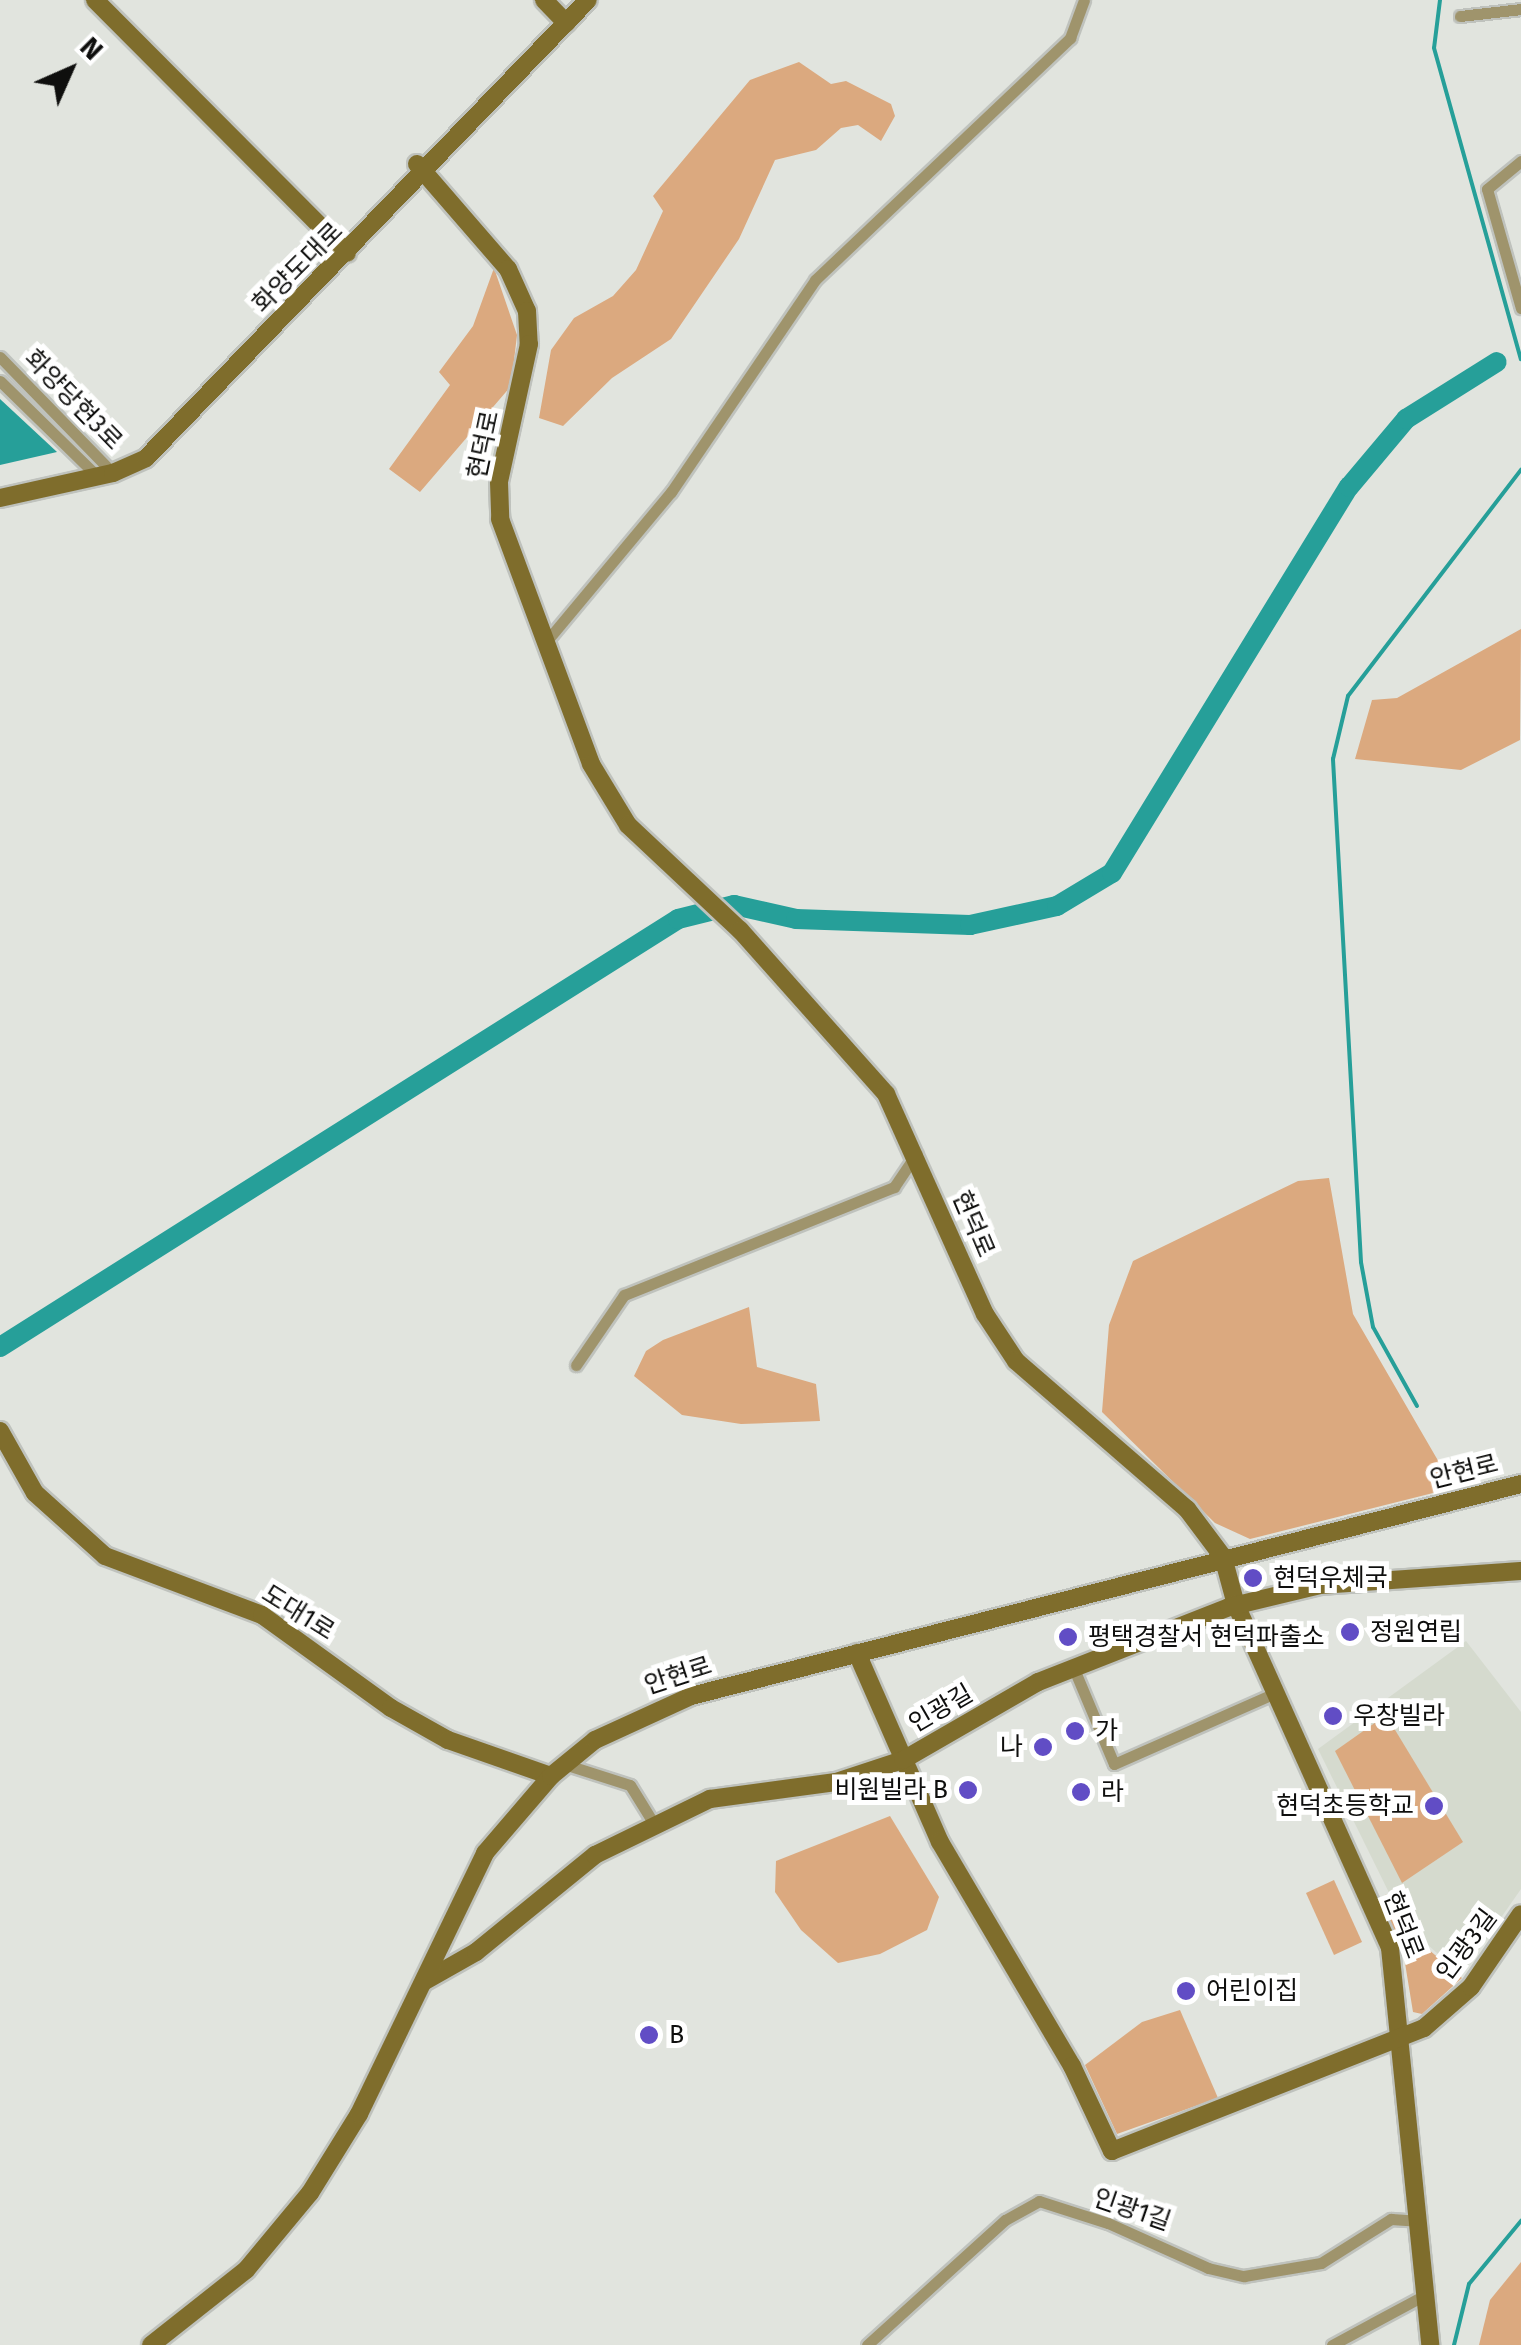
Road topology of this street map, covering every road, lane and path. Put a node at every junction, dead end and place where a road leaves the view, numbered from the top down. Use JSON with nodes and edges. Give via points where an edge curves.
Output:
{"nodes":[{"id":1,"x":94,"y":0,"type":"edge"},
{"id":2,"x":109,"y":0,"type":"edge"},
{"id":3,"x":544,"y":0,"type":"edge"},
{"id":4,"x":588,"y":0,"type":"edge"},
{"id":5,"x":1084,"y":0,"type":"edge"},
{"id":6,"x":1521,"y":9,"type":"edge"},
{"id":7,"x":566,"y":10,"type":"edge"},
{"id":8,"x":1460,"y":16,"type":"dead end"},
{"id":9,"x":1521,"y":161,"type":"edge"},
{"id":10,"x":421,"y":169,"type":"junction"},
{"id":11,"x":347,"y":246,"type":"junction"},
{"id":12,"x":1521,"y":308,"type":"edge"},
{"id":13,"x":0,"y":358,"type":"edge"},
{"id":14,"x":0,"y":382,"type":"edge"},
{"id":15,"x":103,"y":473,"type":"junction"},
{"id":16,"x":0,"y":496,"type":"edge"},
{"id":17,"x":542,"y":646,"type":"junction"},
{"id":18,"x":916,"y":1154,"type":"junction"},
{"id":19,"x":576,"y":1366,"type":"dead end"},
{"id":20,"x":0,"y":1431,"type":"edge"},
{"id":21,"x":1521,"y":1484,"type":"edge"},
{"id":22,"x":1222,"y":1558,"type":"junction"},
{"id":23,"x":1521,"y":1572,"type":"edge"},
{"id":24,"x":1236,"y":1605,"type":"junction"},
{"id":25,"x":858,"y":1654,"type":"junction"},
{"id":26,"x":1074,"y":1669,"type":"junction"},
{"id":27,"x":1275,"y":1693,"type":"junction"},
{"id":28,"x":903,"y":1760,"type":"junction"},
{"id":29,"x":557,"y":1770,"type":"junction"},
{"id":30,"x":654,"y":1824,"type":"junction"},
{"id":31,"x":1521,"y":1914,"type":"edge"},
{"id":32,"x":425,"y":1981,"type":"junction"},
{"id":33,"x":1402,"y":2037,"type":"junction"},
{"id":34,"x":1417,"y":2221,"type":"junction"},
{"id":35,"x":1425,"y":2295,"type":"junction"},
{"id":36,"x":151,"y":2345,"type":"edge"},
{"id":37,"x":867,"y":2345,"type":"edge"},
{"id":38,"x":1332,"y":2345,"type":"edge"},
{"id":39,"x":1430,"y":2345,"type":"edge"}],
"edges":[{"from":1,"to":11,"type":"street"},
{"from":2,"to":11,"type":"street"},
{"from":3,"to":7,"type":"street"},
{"from":4,"to":7,"type":"street","name":"화양도대로"},
{"from":5,"to":17,"type":"street","via":[[1070,38],[815,280],[671,492]]},
{"from":6,"to":8,"type":"street"},
{"from":7,"to":10,"type":"street","name":"화양도대로"},
{"from":9,"to":12,"type":"street","via":[[1488,188]]},
{"from":10,"to":11,"type":"street","name":"화양도대로"},
{"from":10,"to":17,"type":"street","name":"현덕로","via":[[508,269],[527,311],[529,344],[499,482],[500,519]]},
{"from":11,"to":15,"type":"street","name":"화양도대로","via":[[146,458]]},
{"from":13,"to":15,"type":"street","name":"화양당현3로"},
{"from":14,"to":15,"type":"street","name":"화양당현3로"},
{"from":15,"to":16,"type":"street","name":"화양도대로"},
{"from":17,"to":18,"type":"street","name":"현덕로","via":[[590,764],[616,808],[870,1074],[899,1114]]},
{"from":18,"to":19,"type":"street","via":[[894,1186],[624,1295]]},
{"from":18,"to":22,"type":"street","name":"현덕로","via":[[985,1314],[1016,1361],[1187,1509]]},
{"from":20,"to":29,"type":"street","name":"도대1로","via":[[36,1493],[105,1556],[262,1615],[434,1732]]},
{"from":21,"to":22,"type":"street","name":"안현로"},
{"from":22,"to":24,"type":"street","name":"현덕로"},
{"from":22,"to":25,"type":"street","name":"안현로"},
{"from":23,"to":24,"type":"street","name":"인광길","via":[[1320,1585]]},
{"from":24,"to":26,"type":"street","name":"인광길"},
{"from":24,"to":27,"type":"street","name":"현덕로"},
{"from":25,"to":28,"type":"street"},
{"from":25,"to":29,"type":"street","name":"안현로","via":[[642,1714]]},
{"from":26,"to":27,"type":"street","via":[[1114,1764]]},
{"from":26,"to":28,"type":"street","name":"인광길"},
{"from":27,"to":33,"type":"street","name":"현덕로","via":[[1390,1948]]},
{"from":28,"to":30,"type":"street","name":"인광길","via":[[836,1782],[710,1799]]},
{"from":28,"to":33,"type":"street","name":"인광3길","via":[[940,1842],[1064,2050],[1112,2151]]},
{"from":29,"to":30,"type":"street","via":[[630,1785]]},
{"from":29,"to":32,"type":"street","name":"안현로","via":[[485,1853]]},
{"from":30,"to":32,"type":"street","name":"인광길","via":[[596,1855],[476,1952]]},
{"from":31,"to":33,"type":"street","name":"인광3길","via":[[1471,1987],[1432,2022]]},
{"from":32,"to":36,"type":"street","name":"안현로","via":[[360,2114],[310,2194],[246,2270]]},
{"from":33,"to":34,"type":"street","name":"현덕로"},
{"from":34,"to":35,"type":"street","name":"현덕로"},
{"from":34,"to":37,"type":"street","name":"인광1길","via":[[1391,2219],[1321,2263],[1244,2276],[1039,2201],[1005,2220]]},
{"from":35,"to":38,"type":"street"},
{"from":35,"to":39,"type":"street","name":"현덕로"}]}
